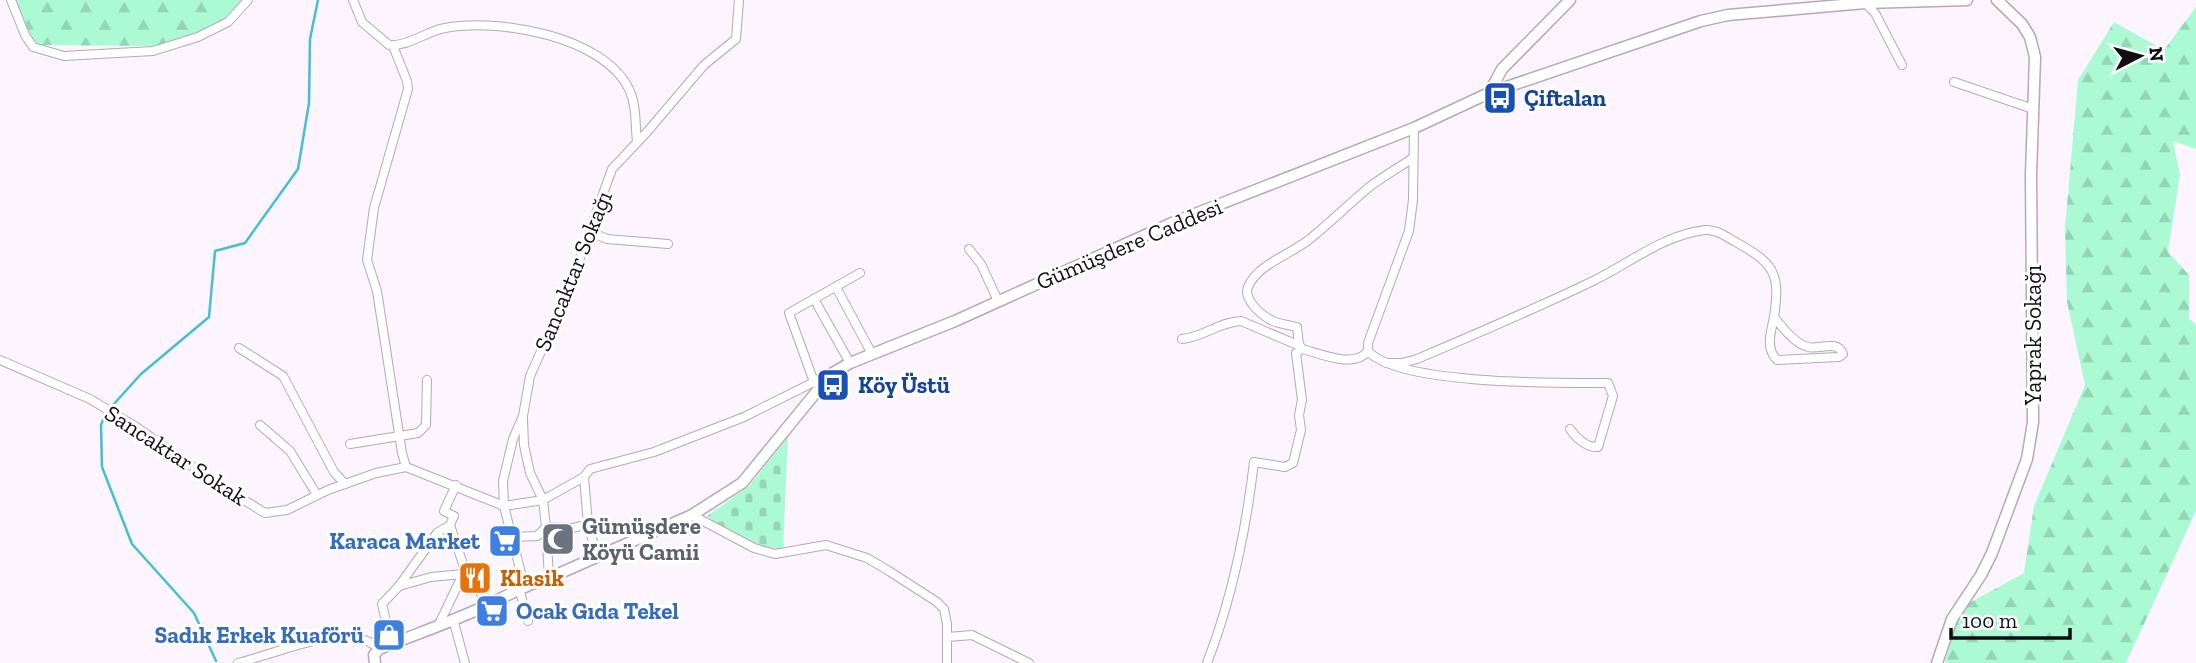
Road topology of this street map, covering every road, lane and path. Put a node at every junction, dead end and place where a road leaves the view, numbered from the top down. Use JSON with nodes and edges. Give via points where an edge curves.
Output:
{"nodes":[{"id":1,"x":11,"y":0,"type":"edge"},
{"id":2,"x":248,"y":0,"type":"edge"},
{"id":3,"x":353,"y":0,"type":"edge"},
{"id":4,"x":739,"y":0,"type":"edge"},
{"id":5,"x":1570,"y":0,"type":"edge"},
{"id":6,"x":1967,"y":0,"type":"edge"},
{"id":7,"x":1997,"y":0,"type":"edge"},
{"id":8,"x":1865,"y":3,"type":"junction"},
{"id":9,"x":393,"y":46,"type":"junction"},
{"id":10,"x":1902,"y":65,"type":"dead end"},
{"id":11,"x":1954,"y":82,"type":"dead end"},
{"id":12,"x":1489,"y":93,"type":"junction"},
{"id":13,"x":2033,"y":109,"type":"junction"},
{"id":14,"x":1414,"y":128,"type":"junction"},
{"id":15,"x":637,"y":142,"type":"junction"},
{"id":16,"x":1413,"y":158,"type":"junction"},
{"id":17,"x":591,"y":232,"type":"junction"},
{"id":18,"x":668,"y":244,"type":"dead end"},
{"id":19,"x":969,"y":249,"type":"dead end"},
{"id":20,"x":860,"y":273,"type":"dead end"},
{"id":21,"x":836,"y":287,"type":"junction"},
{"id":22,"x":814,"y":299,"type":"junction"},
{"id":23,"x":998,"y":301,"type":"junction"},
{"id":24,"x":1774,"y":317,"type":"junction"},
{"id":25,"x":1182,"y":338,"type":"dead end"},
{"id":26,"x":1301,"y":347,"type":"junction"},
{"id":27,"x":239,"y":348,"type":"dead end"},
{"id":28,"x":1368,"y":351,"type":"junction"},
{"id":29,"x":872,"y":354,"type":"junction"},
{"id":30,"x":0,"y":360,"type":"edge"},
{"id":31,"x":850,"y":363,"type":"junction"},
{"id":32,"x":1386,"y":363,"type":"junction"},
{"id":33,"x":831,"y":374,"type":"junction"},
{"id":34,"x":427,"y":380,"type":"dead end"},
{"id":35,"x":814,"y":382,"type":"junction"},
{"id":36,"x":523,"y":416,"type":"junction"},
{"id":37,"x":260,"y":425,"type":"dead end"},
{"id":38,"x":1570,"y":429,"type":"dead end"},
{"id":39,"x":399,"y":437,"type":"junction"},
{"id":40,"x":350,"y":444,"type":"dead end"},
{"id":41,"x":406,"y":467,"type":"junction"},
{"id":42,"x":584,"y":477,"type":"junction"},
{"id":43,"x":345,"y":484,"type":"junction"},
{"id":44,"x":456,"y":485,"type":"junction"},
{"id":45,"x":317,"y":495,"type":"junction"},
{"id":46,"x":543,"y":500,"type":"junction"},
{"id":47,"x":504,"y":506,"type":"junction"},
{"id":48,"x":692,"y":515,"type":"junction"},
{"id":49,"x":588,"y":524,"type":"junction"},
{"id":50,"x":450,"y":525,"type":"junction"},
{"id":51,"x":546,"y":527,"type":"junction"},
{"id":52,"x":513,"y":537,"type":"junction"},
{"id":53,"x":597,"y":556,"type":"junction"},
{"id":54,"x":463,"y":574,"type":"junction"},
{"id":55,"x":549,"y":578,"type":"junction"},
{"id":56,"x":399,"y":586,"type":"junction"},
{"id":57,"x":522,"y":586,"type":"junction"},
{"id":58,"x":490,"y":603,"type":"junction"},
{"id":59,"x":453,"y":620,"type":"junction"},
{"id":60,"x":528,"y":621,"type":"dead end"},
{"id":61,"x":438,"y":625,"type":"junction"},
{"id":62,"x":948,"y":637,"type":"junction"},
{"id":63,"x":376,"y":647,"type":"junction"},
{"id":64,"x":238,"y":663,"type":"edge"},
{"id":65,"x":375,"y":663,"type":"edge"},
{"id":66,"x":465,"y":663,"type":"edge"},
{"id":67,"x":947,"y":663,"type":"edge"},
{"id":68,"x":1029,"y":663,"type":"edge"},
{"id":69,"x":1207,"y":663,"type":"edge"},
{"id":70,"x":1937,"y":663,"type":"edge"}],
"edges":[{"from":1,"to":2,"type":"street","via":[[33,47],[64,56],[153,51],[228,22]]},
{"from":3,"to":9,"type":"street","via":[[362,22]]},
{"from":4,"to":15,"type":"street","name":"Sancaktar Sokağı","via":[[736,40],[704,65]]},
{"from":5,"to":12,"type":"street","via":[[1502,69]]},
{"from":6,"to":8,"type":"street","name":"Gümüşdere Caddesi"},
{"from":7,"to":13,"type":"street","name":"Yaprak Sokağı","via":[[2022,24],[2034,47]]},
{"from":8,"to":10,"type":"street"},
{"from":8,"to":12,"type":"street","name":"Gümüşdere Caddesi","via":[[1756,11],[1701,21]]},
{"from":9,"to":15,"type":"street","via":[[444,28],[495,24],[584,47],[610,64],[629,89]]},
{"from":9,"to":39,"type":"street","via":[[408,89],[372,216],[368,260],[377,291]]},
{"from":11,"to":13,"type":"street"},
{"from":12,"to":14,"type":"street","name":"Gümüşdere Caddesi"},
{"from":13,"to":70,"type":"street","name":"Yaprak Sokağı","via":[[2031,441],[1992,553],[1952,619]]},
{"from":14,"to":16,"type":"street"},
{"from":14,"to":23,"type":"street","name":"Gümüşdere Caddesi","via":[[1172,223]]},
{"from":15,"to":17,"type":"street","name":"Sancaktar Sokağı","via":[[612,169]]},
{"from":16,"to":26,"type":"street","via":[[1370,186],[1311,239],[1278,258],[1249,285],[1248,298],[1270,320],[1297,327]]},
{"from":16,"to":28,"type":"street","via":[[1409,231]]},
{"from":17,"to":18,"type":"street","via":[[607,239]]},
{"from":17,"to":36,"type":"street","name":"Sancaktar Sokağı","via":[[530,376]]},
{"from":19,"to":23,"type":"street"},
{"from":20,"to":21,"type":"street"},
{"from":21,"to":22,"type":"street"},
{"from":21,"to":29,"type":"street"},
{"from":22,"to":31,"type":"street"},
{"from":22,"to":35,"type":"street","via":[[789,313]]},
{"from":23,"to":29,"type":"street","name":"Gümüşdere Caddesi"},
{"from":24,"to":24,"type":"street","via":[[1802,344],[1836,346],[1843,354],[1777,360],[1769,346]]},
{"from":24,"to":32,"type":"street","via":[[1776,286],[1769,264],[1726,236],[1707,230],[1666,240],[1595,280],[1417,359]]},
{"from":25,"to":26,"type":"street","via":[[1241,321]]},
{"from":26,"to":28,"type":"street","via":[[1352,360]]},
{"from":26,"to":69,"type":"street","via":[[1296,353],[1301,430],[1293,463],[1285,467],[1254,462],[1244,538]]},
{"from":27,"to":43,"type":"street","via":[[284,376],[334,472]]},
{"from":28,"to":32,"type":"street"},
{"from":29,"to":31,"type":"street","name":"Gümüşdere Caddesi"},
{"from":30,"to":45,"type":"street","name":"Sancaktar Sokak","via":[[90,399],[265,513],[286,510]]},
{"from":31,"to":33,"type":"street","name":"Gümüşdere Caddesi"},
{"from":32,"to":38,"type":"street","via":[[1440,377],[1608,383],[1614,396],[1598,447],[1592,448]]},
{"from":33,"to":35,"type":"street"},
{"from":33,"to":48,"type":"street","name":"Gümüşdere Caddesi","via":[[742,483]]},
{"from":34,"to":39,"type":"street","via":[[426,425],[418,433]]},
{"from":35,"to":42,"type":"street","via":[[744,417],[643,455],[590,469]]},
{"from":36,"to":46,"type":"street","via":[[530,473]]},
{"from":36,"to":47,"type":"street","name":"Sancaktar Sokağı","via":[[504,471]]},
{"from":37,"to":45,"type":"street","via":[[290,451]]},
{"from":39,"to":40,"type":"street"},
{"from":39,"to":41,"type":"street"},
{"from":41,"to":43,"type":"street","name":"Sancaktar Sokak"},
{"from":41,"to":44,"type":"street"},
{"from":42,"to":46,"type":"street"},
{"from":42,"to":49,"type":"street"},
{"from":43,"to":45,"type":"street","name":"Sancaktar Sokak"},
{"from":44,"to":47,"type":"street"},
{"from":44,"to":50,"type":"street","via":[[444,511],[454,516]]},
{"from":46,"to":47,"type":"street"},
{"from":46,"to":51,"type":"street"},
{"from":47,"to":52,"type":"street","name":"Sancaktar Sokağı"},
{"from":48,"to":53,"type":"street","name":"Gümüşdere Caddesi"},
{"from":48,"to":62,"type":"street","via":[[754,548],[775,554],[826,545],[867,558],[937,602],[944,609]]},
{"from":49,"to":51,"type":"street"},
{"from":49,"to":53,"type":"street"},
{"from":50,"to":54,"type":"street","via":[[464,563]]},
{"from":50,"to":56,"type":"street","via":[[437,533]]},
{"from":51,"to":52,"type":"street","via":[[537,536]]},
{"from":51,"to":55,"type":"street"},
{"from":52,"to":57,"type":"street","name":"Sancaktar Sokağı"},
{"from":53,"to":55,"type":"street","name":"Gümüşdere Caddesi"},
{"from":54,"to":56,"type":"street"},
{"from":54,"to":58,"type":"street"},
{"from":54,"to":61,"type":"street"},
{"from":55,"to":57,"type":"street","name":"Gümüşdere Caddesi"},
{"from":56,"to":63,"type":"street","via":[[382,604],[387,626]]},
{"from":57,"to":58,"type":"street","name":"Gümüşdere Caddesi"},
{"from":57,"to":60,"type":"street","name":"Sancaktar Sokağı"},
{"from":58,"to":59,"type":"street","name":"Gümüşdere Caddesi"},
{"from":59,"to":61,"type":"street","name":"Gümüşdere Caddesi"},
{"from":59,"to":66,"type":"street"},
{"from":61,"to":63,"type":"street","name":"Gümüşdere Caddesi"},
{"from":62,"to":67,"type":"street"},
{"from":62,"to":68,"type":"street","via":[[972,635]]},
{"from":63,"to":64,"type":"street","via":[[364,639],[334,636]]},
{"from":63,"to":65,"type":"street"}]}
